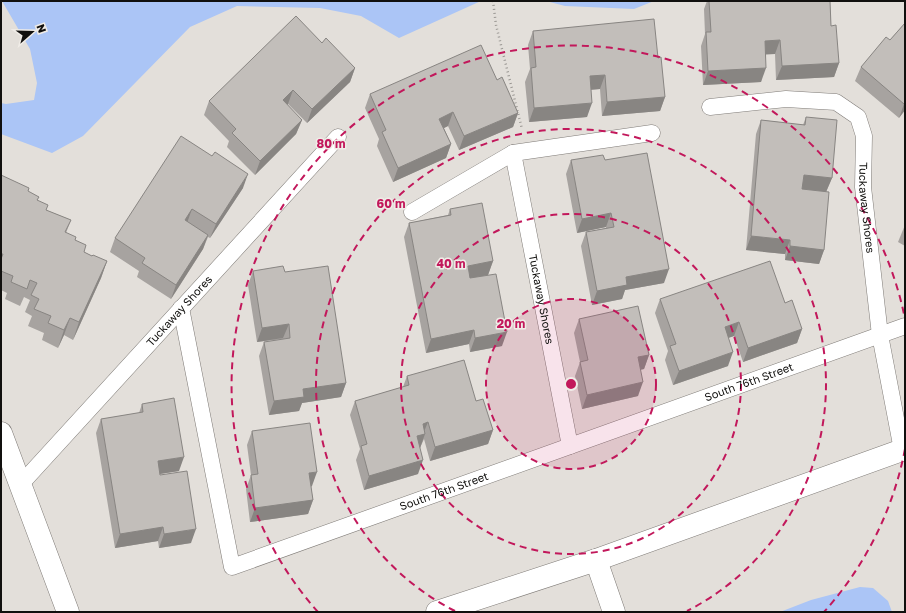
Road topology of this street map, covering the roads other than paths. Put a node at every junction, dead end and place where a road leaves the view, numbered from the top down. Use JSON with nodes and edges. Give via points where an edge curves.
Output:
{"nodes":[{"id":1,"x":710,"y":107,"type":"dead end"},
{"id":2,"x":652,"y":133,"type":"dead end"},
{"id":3,"x":338,"y":137,"type":"dead end"},
{"id":4,"x":520,"y":152,"type":"junction"},
{"id":5,"x":412,"y":212,"type":"dead end"},
{"id":6,"x":181,"y":308,"type":"junction"},
{"id":7,"x":905,"y":326,"type":"edge"},
{"id":8,"x":880,"y":335,"type":"junction"},
{"id":9,"x":1,"y":433,"type":"edge"},
{"id":10,"x":570,"y":446,"type":"junction"},
{"id":11,"x":903,"y":450,"type":"edge"},
{"id":12,"x":20,"y":485,"type":"junction"},
{"id":13,"x":596,"y":560,"type":"junction"},
{"id":14,"x":68,"y":612,"type":"edge"},
{"id":15,"x":437,"y":612,"type":"edge"},
{"id":16,"x":614,"y":612,"type":"edge"}],
"edges":[{"from":1,"to":8,"type":"lane","name":"Tuckaway Shores","via":[[786,99],[836,102],[858,117],[864,136],[863,187]]},
{"from":2,"to":4,"type":"lane"},
{"from":3,"to":6,"type":"lane","name":"Tuckaway Shores"},
{"from":4,"to":5,"type":"lane"},
{"from":4,"to":10,"type":"lane","name":"Tuckaway Shores"},
{"from":6,"to":10,"type":"lane","name":"South 76th Street","via":[[232,567]]},
{"from":6,"to":12,"type":"lane","name":"Tuckaway Shores"},
{"from":7,"to":8,"type":"lane","name":"South 76th Street"},
{"from":8,"to":10,"type":"lane","name":"South 76th Street"},
{"from":8,"to":11,"type":"lane","name":"Tuckaway Shores"},
{"from":9,"to":12,"type":"main road"},
{"from":11,"to":13,"type":"main road"},
{"from":12,"to":14,"type":"main road"},
{"from":13,"to":15,"type":"main road"},
{"from":13,"to":16,"type":"main road"}]}
